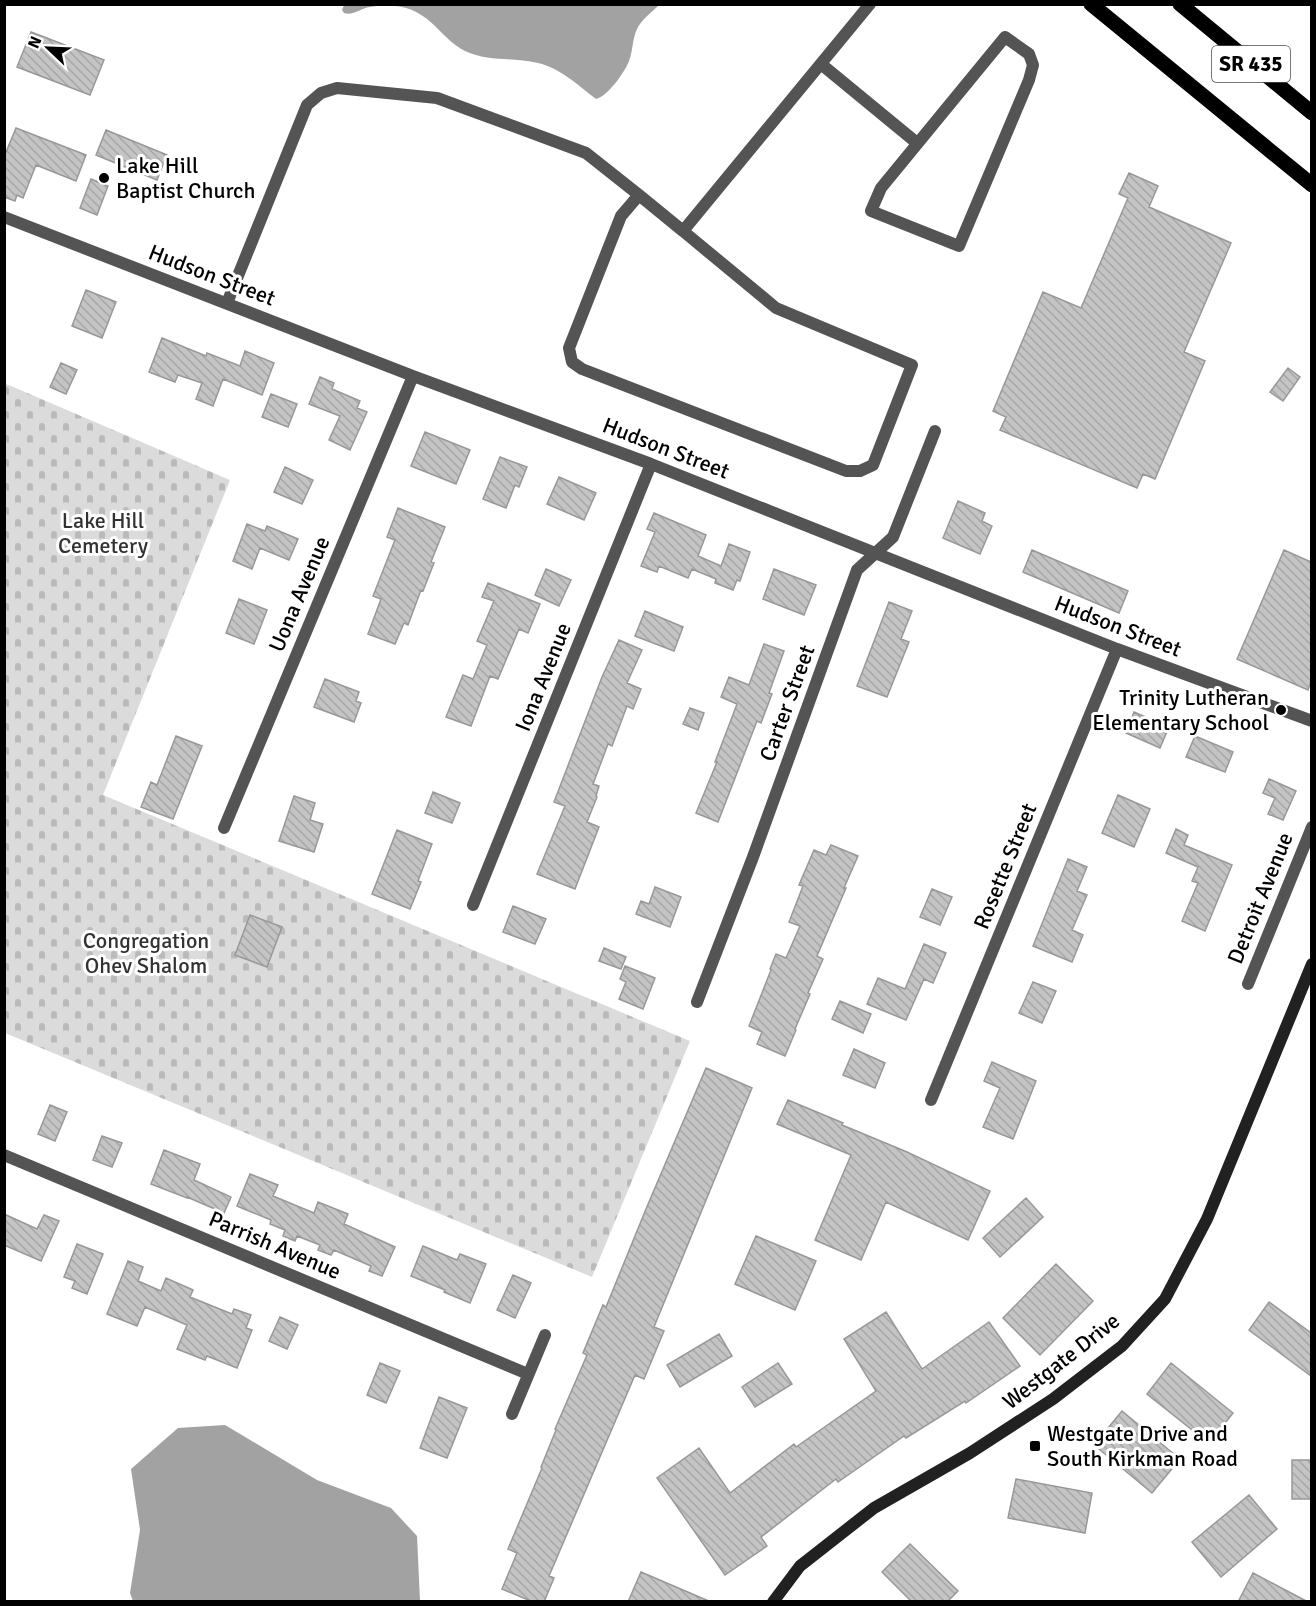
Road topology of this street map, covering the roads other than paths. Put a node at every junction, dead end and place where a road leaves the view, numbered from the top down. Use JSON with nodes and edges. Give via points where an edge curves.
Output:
{"nodes":[{"id":1,"x":870,"y":4,"type":"edge"},
{"id":2,"x":1091,"y":4,"type":"edge"},
{"id":3,"x":1180,"y":4,"type":"edge"},
{"id":4,"x":821,"y":64,"type":"junction"},
{"id":5,"x":1311,"y":113,"type":"edge"},
{"id":6,"x":917,"y":143,"type":"junction"},
{"id":7,"x":1311,"y":185,"type":"edge"},
{"id":8,"x":639,"y":195,"type":"junction"},
{"id":9,"x":4,"y":216,"type":"edge"},
{"id":10,"x":682,"y":231,"type":"junction"},
{"id":11,"x":227,"y":303,"type":"junction"},
{"id":12,"x":413,"y":376,"type":"junction"},
{"id":13,"x":935,"y":430,"type":"dead end"},
{"id":14,"x":651,"y":464,"type":"junction"},
{"id":15,"x":875,"y":552,"type":"junction"},
{"id":16,"x":1117,"y":649,"type":"junction"},
{"id":17,"x":1311,"y":721,"type":"edge"},
{"id":18,"x":1311,"y":827,"type":"edge"},
{"id":19,"x":224,"y":828,"type":"dead end"},
{"id":20,"x":473,"y":905,"type":"dead end"},
{"id":21,"x":1311,"y":964,"type":"edge"},
{"id":22,"x":1248,"y":984,"type":"dead end"},
{"id":23,"x":697,"y":1002,"type":"dead end"},
{"id":24,"x":931,"y":1100,"type":"dead end"},
{"id":25,"x":4,"y":1155,"type":"edge"},
{"id":26,"x":545,"y":1335,"type":"dead end"},
{"id":27,"x":528,"y":1374,"type":"junction"},
{"id":28,"x":512,"y":1414,"type":"dead end"},
{"id":29,"x":773,"y":1602,"type":"edge"}],
"edges":[{"from":1,"to":4,"type":"street"},
{"from":2,"to":7,"type":"main road","number":"SR 435"},
{"from":3,"to":5,"type":"main road","number":"SR 435"},
{"from":4,"to":6,"type":"street"},
{"from":4,"to":10,"type":"street"},
{"from":6,"to":6,"type":"street","via":[[1005,37],[1029,54],[1033,65],[1029,80],[959,246],[871,211],[880,188]]},
{"from":8,"to":10,"type":"street"},
{"from":8,"to":10,"type":"street","via":[[621,216],[569,348],[572,362],[846,471],[860,471],[873,465],[912,365],[776,308]]},
{"from":8,"to":11,"type":"street","via":[[586,153],[437,98],[337,88],[321,93],[307,105]]},
{"from":9,"to":11,"type":"street","name":"Hudson Street"},
{"from":11,"to":12,"type":"street","name":"Hudson Street"},
{"from":12,"to":14,"type":"street","name":"Hudson Street"},
{"from":12,"to":19,"type":"street","name":"Uona Avenue"},
{"from":13,"to":15,"type":"street","name":"Carter Street","via":[[893,537]]},
{"from":14,"to":15,"type":"street","name":"Hudson Street"},
{"from":14,"to":20,"type":"street","name":"Iona Avenue"},
{"from":15,"to":16,"type":"street","name":"Hudson Street"},
{"from":15,"to":23,"type":"street","name":"Carter Street","via":[[857,570]]},
{"from":16,"to":17,"type":"street","name":"Hudson Street"},
{"from":16,"to":24,"type":"street","name":"Rosette Street"},
{"from":18,"to":22,"type":"street","name":"Detroit Avenue"},
{"from":21,"to":29,"type":"street","name":"Westgate Drive","via":[[1208,1219],[1165,1299],[1122,1346],[1053,1399],[874,1508],[800,1566]]},
{"from":25,"to":27,"type":"street","name":"Parrish Avenue"},
{"from":26,"to":27,"type":"street"},
{"from":27,"to":28,"type":"street"}]}
